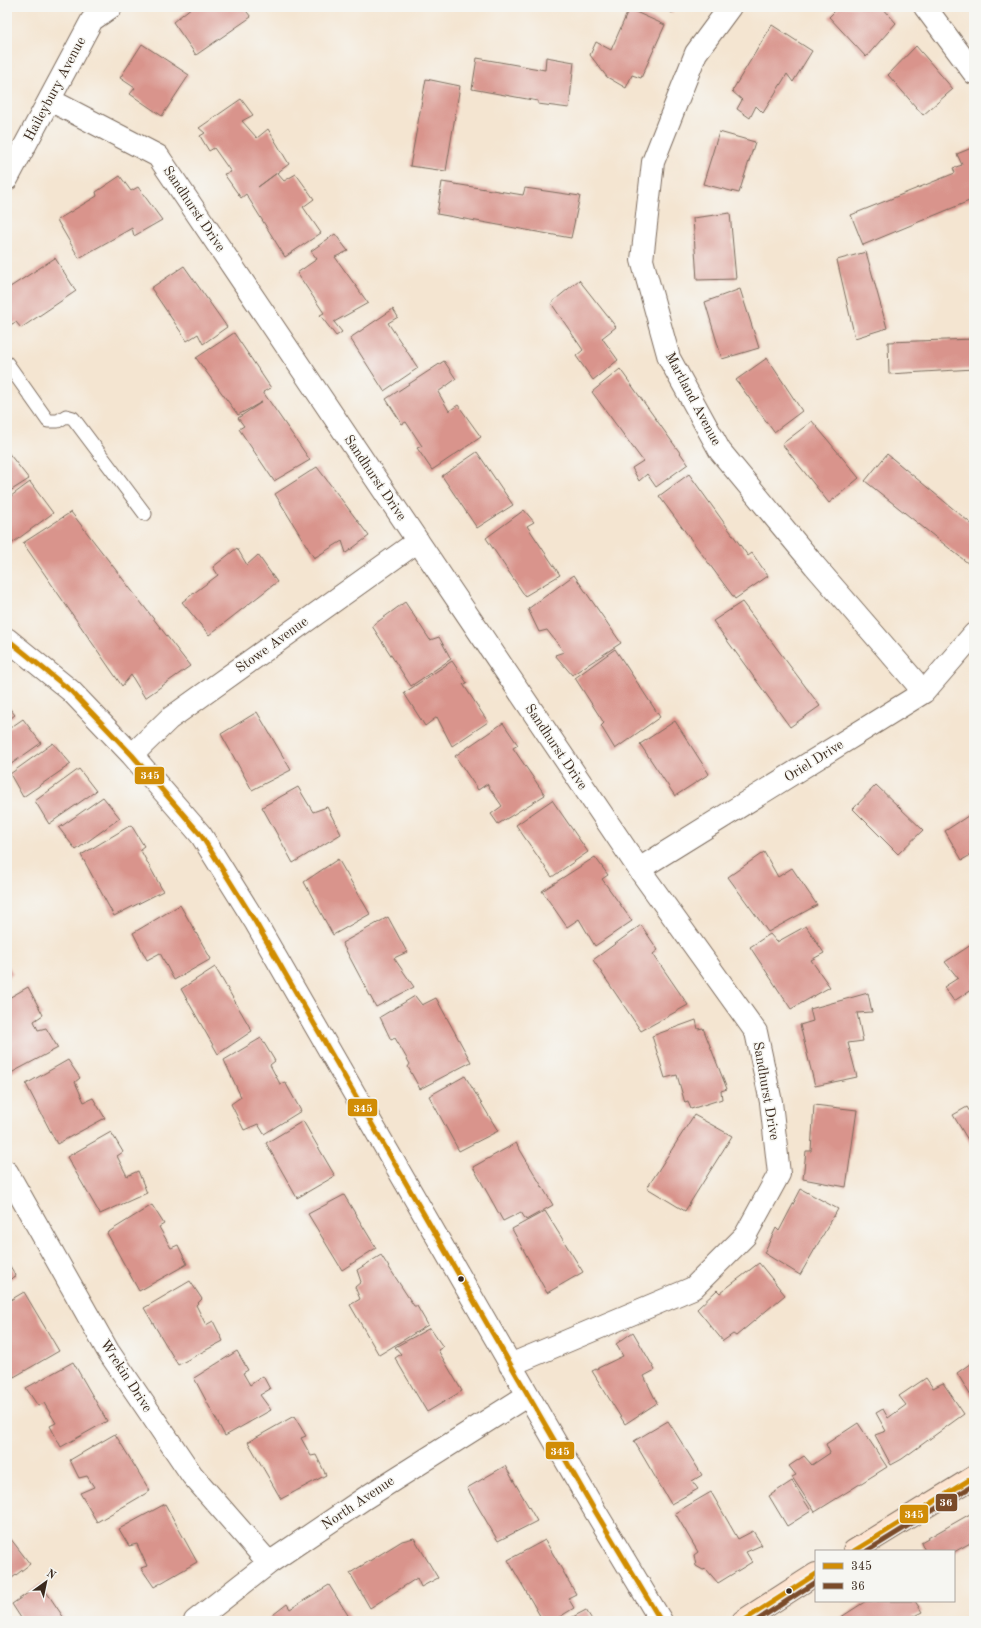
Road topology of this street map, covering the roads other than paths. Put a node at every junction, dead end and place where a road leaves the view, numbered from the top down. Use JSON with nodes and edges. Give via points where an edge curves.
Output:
{"nodes":[{"id":1,"x":111,"y":7,"type":"edge"},
{"id":2,"x":730,"y":7,"type":"edge"},
{"id":3,"x":925,"y":7,"type":"edge"},
{"id":4,"x":974,"y":73,"type":"edge"},
{"id":5,"x":50,"y":100,"type":"junction"},
{"id":6,"x":7,"y":179,"type":"edge"},
{"id":7,"x":7,"y":363,"type":"edge"},
{"id":8,"x":145,"y":514,"type":"dead end"},
{"id":9,"x":418,"y":541,"type":"junction"},
{"id":10,"x":974,"y":634,"type":"edge"},
{"id":11,"x":7,"y":639,"type":"edge"},
{"id":12,"x":924,"y":692,"type":"junction"},
{"id":13,"x":132,"y":755,"type":"junction"},
{"id":14,"x":639,"y":869,"type":"junction"},
{"id":15,"x":7,"y":1172,"type":"edge"},
{"id":16,"x":510,"y":1365,"type":"junction"},
{"id":17,"x":528,"y":1395,"type":"junction"},
{"id":18,"x":974,"y":1477,"type":"edge"},
{"id":19,"x":856,"y":1550,"type":"edge"},
{"id":20,"x":269,"y":1563,"type":"junction"},
{"id":21,"x":815,"y":1575,"type":"edge"},
{"id":22,"x":195,"y":1621,"type":"edge"},
{"id":23,"x":660,"y":1621,"type":"edge"},
{"id":24,"x":743,"y":1621,"type":"edge"}],
"edges":[{"from":1,"to":5,"type":"street","name":"Haileybury Avenue","via":[[92,20]]},
{"from":2,"to":12,"type":"street","name":"Martland Avenue","via":[[696,53],[653,162],[642,260],[669,358],[720,451]]},
{"from":3,"to":4,"type":"street"},
{"from":5,"to":6,"type":"street","name":"Haileybury Avenue"},
{"from":5,"to":9,"type":"street","name":"Sandhurst Drive","via":[[158,156]]},
{"from":7,"to":8,"type":"lane","via":[[48,421],[58,421],[66,416],[73,418]]},
{"from":9,"to":13,"type":"street","name":"Stowe Avenue","via":[[169,718]]},
{"from":9,"to":14,"type":"street","name":"Sandhurst Drive"},
{"from":10,"to":12,"type":"street","name":"Oriel Drive"},
{"from":11,"to":13,"type":"street","via":[[71,691]]},
{"from":12,"to":14,"type":"street","name":"Oriel Drive"},
{"from":13,"to":16,"type":"street","via":[[201,835],[231,883],[366,1112]]},
{"from":14,"to":16,"type":"street","name":"Sandhurst Drive","via":[[756,1032],[771,1102],[779,1174],[744,1236],[693,1288]]},
{"from":15,"to":20,"type":"street","name":"Wrekin Drive","via":[[108,1351],[192,1474]]},
{"from":16,"to":17,"type":"street"},
{"from":17,"to":20,"type":"street","name":"North Avenue","via":[[365,1498]]},
{"from":17,"to":23,"type":"street"},
{"from":18,"to":19,"type":"street"},
{"from":20,"to":22,"type":"street","name":"North Avenue"},
{"from":21,"to":24,"type":"street"}]}
